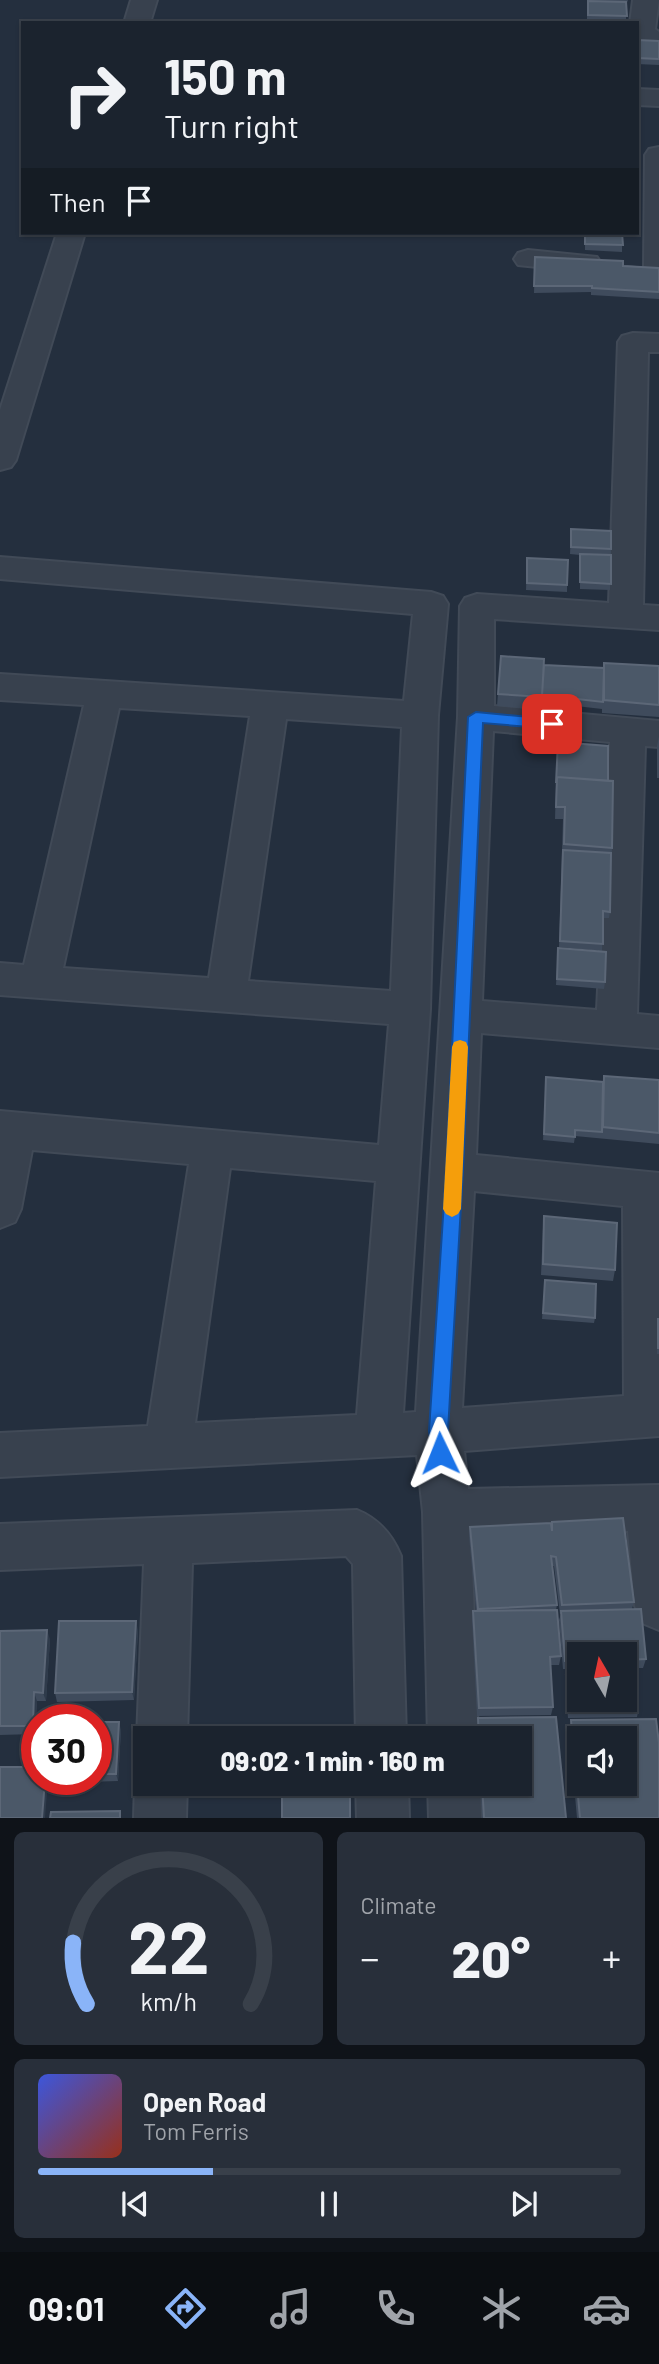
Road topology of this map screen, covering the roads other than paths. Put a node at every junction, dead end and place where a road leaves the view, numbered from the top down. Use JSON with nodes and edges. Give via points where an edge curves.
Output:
{"nodes":[{"id":1,"x":144,"y":0,"type":"edge"},
{"id":2,"x":646,"y":0,"type":"edge"},
{"id":3,"x":138,"y":21,"type":"edge"},
{"id":4,"x":659,"y":41,"type":"edge"},
{"id":5,"x":639,"y":97,"type":"edge"},
{"id":6,"x":659,"y":98,"type":"edge"},
{"id":7,"x":659,"y":155,"type":"edge"},
{"id":8,"x":70,"y":235,"type":"edge"},
{"id":9,"x":528,"y":259,"type":"dead end"},
{"id":10,"x":642,"y":267,"type":"edge"},
{"id":11,"x":659,"y":343,"type":"edge"},
{"id":12,"x":8,"y":410,"type":"edge"},
{"id":13,"x":0,"y":459,"type":"edge"},
{"id":14,"x":0,"y":568,"type":"edge"},
{"id":15,"x":642,"y":617,"type":"edge"},
{"id":16,"x":0,"y":687,"type":"edge"},
{"id":17,"x":104,"y":694,"type":"junction"},
{"id":18,"x":270,"y":705,"type":"junction"},
{"id":19,"x":420,"y":715,"type":"junction"},
{"id":20,"x":476,"y":717,"type":"junction"},
{"id":21,"x":643,"y":733,"type":"edge"},
{"id":22,"x":0,"y":979,"type":"edge"},
{"id":23,"x":40,"y":982,"type":"junction"},
{"id":24,"x":226,"y":997,"type":"junction"},
{"id":25,"x":410,"y":1009,"type":"junction"},
{"id":26,"x":461,"y":1014,"type":"junction"},
{"id":27,"x":617,"y":1029,"type":"junction"},
{"id":28,"x":659,"y":1032,"type":"edge"},
{"id":29,"x":7,"y":1130,"type":"edge"},
{"id":30,"x":212,"y":1149,"type":"junction"},
{"id":31,"x":397,"y":1165,"type":"junction"},
{"id":32,"x":454,"y":1171,"type":"junction"},
{"id":33,"x":651,"y":1191,"type":"edge"},
{"id":34,"x":0,"y":1209,"type":"edge"},
{"id":35,"x":653,"y":1415,"type":"edge"},
{"id":36,"x":378,"y":1436,"type":"junction"},
{"id":37,"x":168,"y":1448,"type":"junction"},
{"id":38,"x":0,"y":1455,"type":"edge"},
{"id":39,"x":443,"y":1472,"type":"junction"},
{"id":40,"x":654,"y":1508,"type":"edge"},
{"id":41,"x":169,"y":1541,"type":"junction"},
{"id":42,"x":0,"y":1546,"type":"edge"},
{"id":43,"x":659,"y":1606,"type":"edge"},
{"id":44,"x":162,"y":1726,"type":"edge"},
{"id":45,"x":381,"y":1726,"type":"edge"},
{"id":46,"x":453,"y":1726,"type":"edge"},
{"id":47,"x":161,"y":1796,"type":"edge"},
{"id":48,"x":382,"y":1796,"type":"edge"},
{"id":49,"x":454,"y":1796,"type":"edge"},
{"id":50,"x":160,"y":1818,"type":"edge"},
{"id":51,"x":383,"y":1818,"type":"edge"},
{"id":52,"x":455,"y":1818,"type":"edge"}],
"edges":[{"from":1,"to":3,"type":"street"},
{"from":2,"to":4,"type":"street","via":[[642,30]]},
{"from":5,"to":6,"type":"street"},
{"from":7,"to":10,"type":"street"},
{"from":8,"to":12,"type":"street"},
{"from":9,"to":10,"type":"street"},
{"from":11,"to":15,"type":"street","via":[[633,342]]},
{"from":12,"to":13,"type":"street"},
{"from":14,"to":19,"type":"street","via":[[431,604]]},
{"from":15,"to":20,"type":"street","via":[[477,607]]},
{"from":16,"to":17,"type":"street"},
{"from":17,"to":18,"type":"street"},
{"from":17,"to":23,"type":"street"},
{"from":18,"to":19,"type":"street"},
{"from":18,"to":24,"type":"street"},
{"from":19,"to":25,"type":"street"},
{"from":20,"to":21,"type":"street"},
{"from":20,"to":26,"type":"street"},
{"from":21,"to":27,"type":"street"},
{"from":22,"to":23,"type":"street"},
{"from":23,"to":24,"type":"street"},
{"from":24,"to":25,"type":"street"},
{"from":25,"to":31,"type":"street"},
{"from":26,"to":27,"type":"street"},
{"from":26,"to":32,"type":"street"},
{"from":27,"to":28,"type":"street"},
{"from":29,"to":30,"type":"street"},
{"from":29,"to":34,"type":"street"},
{"from":30,"to":31,"type":"street"},
{"from":30,"to":37,"type":"street"},
{"from":31,"to":36,"type":"street"},
{"from":32,"to":33,"type":"street"},
{"from":32,"to":39,"type":"street"},
{"from":33,"to":35,"type":"street"},
{"from":35,"to":39,"type":"street"},
{"from":36,"to":37,"type":"street"},
{"from":36,"to":39,"type":"street"},
{"from":37,"to":38,"type":"street"},
{"from":39,"to":40,"type":"street"},
{"from":39,"to":46,"type":"street"},
{"from":40,"to":43,"type":"street"},
{"from":41,"to":42,"type":"street"},
{"from":41,"to":44,"type":"street"},
{"from":41,"to":45,"type":"street","via":[[357,1533],[377,1556]]},
{"from":47,"to":50,"type":"street"},
{"from":48,"to":51,"type":"street"},
{"from":49,"to":52,"type":"street"}]}
